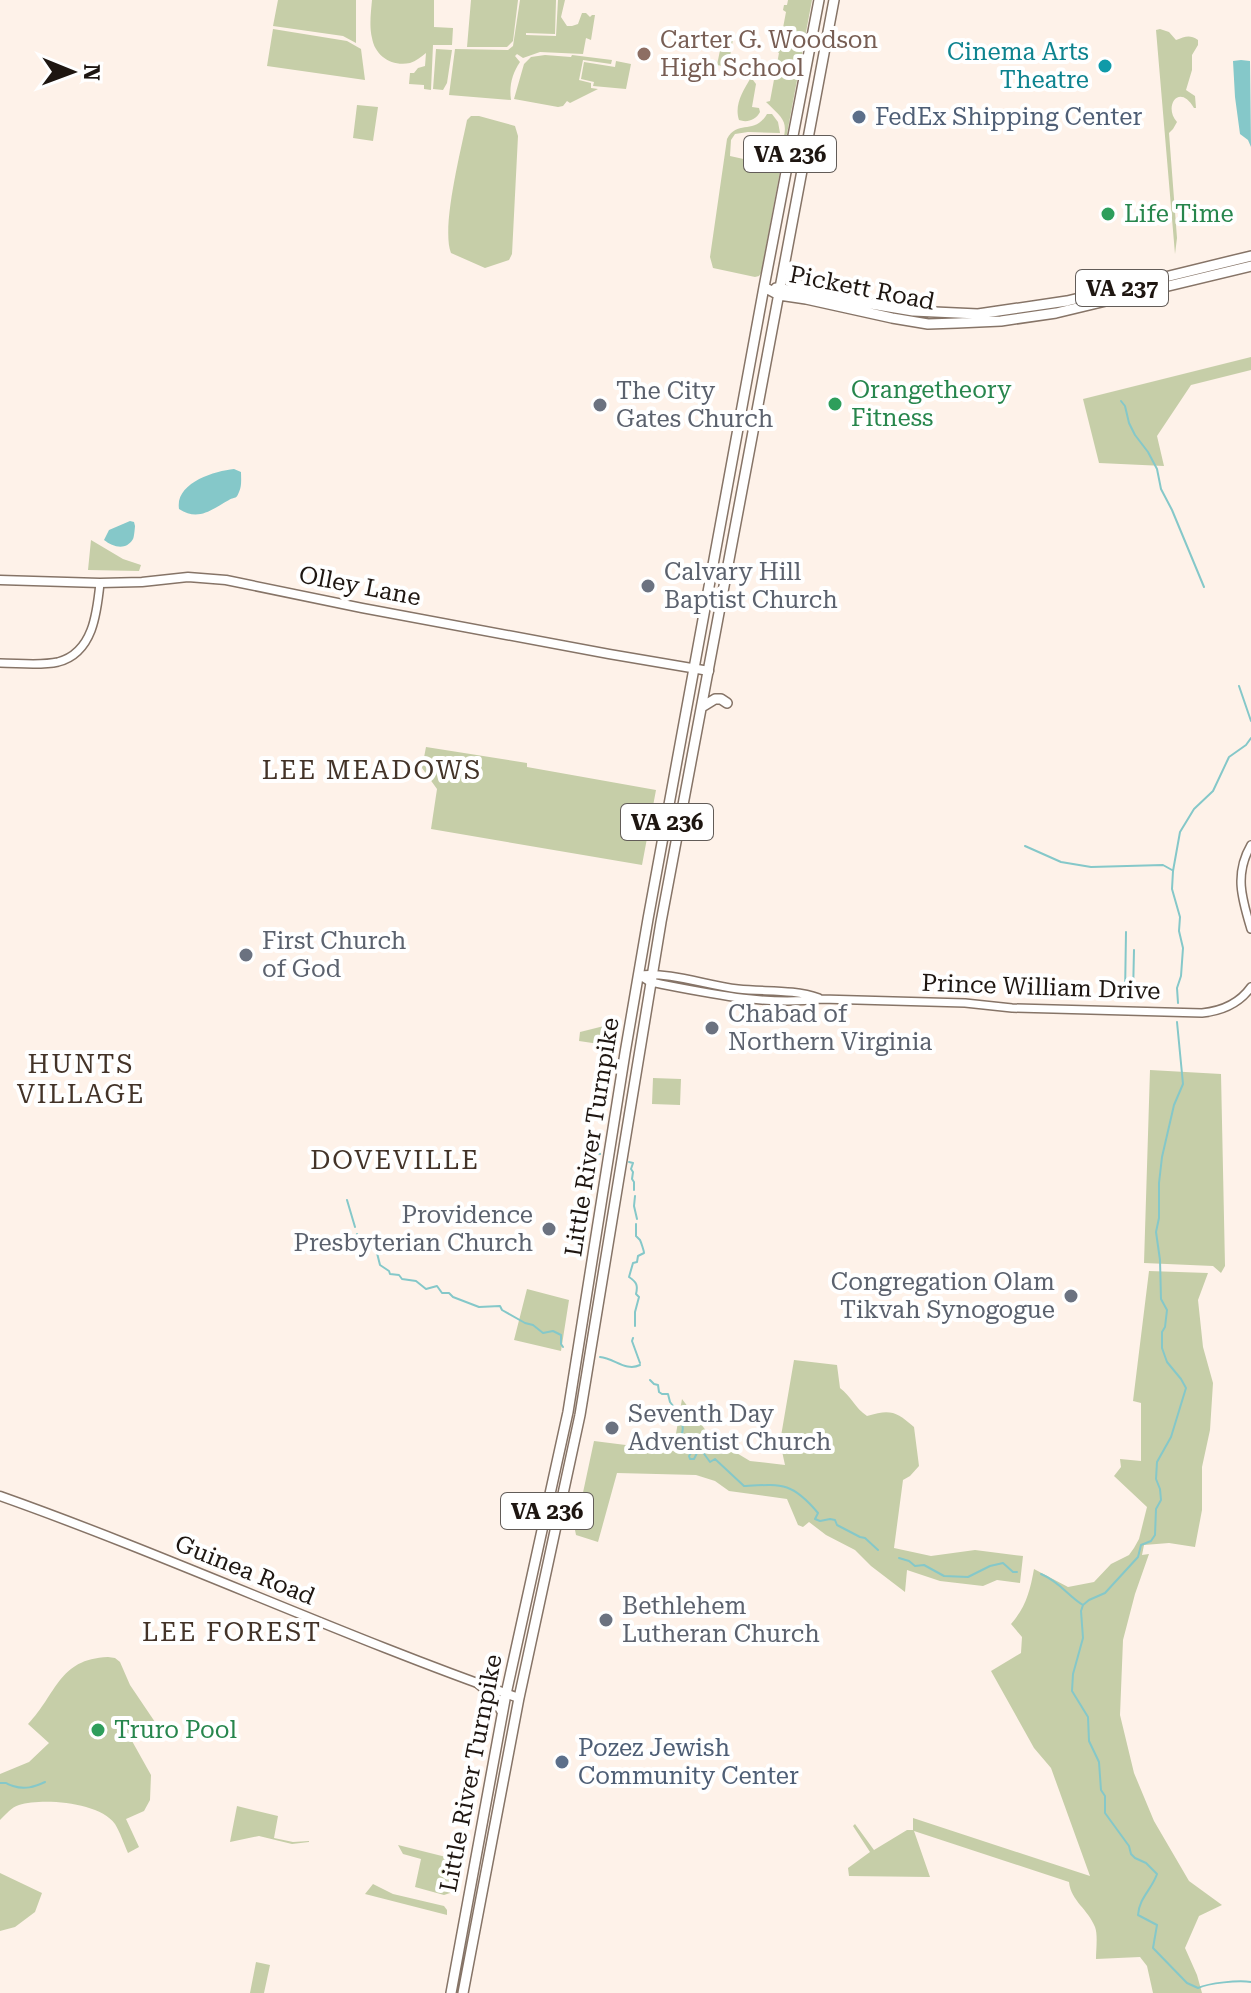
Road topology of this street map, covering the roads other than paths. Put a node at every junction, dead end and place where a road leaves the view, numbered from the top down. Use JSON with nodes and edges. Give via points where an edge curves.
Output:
{"nodes":[{"id":1,"x":819,"y":0,"type":"edge"},
{"id":2,"x":834,"y":0,"type":"edge"},
{"id":3,"x":787,"y":254,"type":"junction"},
{"id":4,"x":1251,"y":256,"type":"edge"},
{"id":5,"x":1251,"y":266,"type":"edge"},
{"id":6,"x":764,"y":287,"type":"junction"},
{"id":7,"x":780,"y":292,"type":"junction"},
{"id":8,"x":816,"y":295,"type":"junction"},
{"id":9,"x":0,"y":580,"type":"edge"},
{"id":10,"x":100,"y":583,"type":"junction"},
{"id":11,"x":0,"y":663,"type":"edge"},
{"id":12,"x":695,"y":669,"type":"junction"},
{"id":13,"x":709,"y":671,"type":"junction"},
{"id":14,"x":727,"y":703,"type":"dead end"},
{"id":15,"x":702,"y":707,"type":"junction"},
{"id":16,"x":1251,"y":845,"type":"edge"},
{"id":17,"x":1251,"y":929,"type":"edge"},
{"id":18,"x":639,"y":975,"type":"junction"},
{"id":19,"x":651,"y":978,"type":"junction"},
{"id":20,"x":1251,"y":987,"type":"edge"},
{"id":21,"x":0,"y":1496,"type":"edge"},
{"id":22,"x":478,"y":1683,"type":"junction"},
{"id":23,"x":506,"y":1694,"type":"junction"},
{"id":24,"x":519,"y":1698,"type":"junction"},
{"id":25,"x":502,"y":1714,"type":"junction"},
{"id":26,"x":451,"y":1993,"type":"edge"},
{"id":27,"x":463,"y":1993,"type":"edge"}],
"edges":[{"from":1,"to":6,"type":"main road","number":"VA 236"},
{"from":2,"to":3,"type":"main road","number":"VA 236"},
{"from":3,"to":7,"type":"main road","number":"VA 236"},
{"from":3,"to":8,"type":"main road","via":[[792,280]]},
{"from":4,"to":8,"type":"main road","name":"Pickett Road","number":"VA 237","via":[[1057,303],[978,314],[913,311]]},
{"from":5,"to":7,"type":"main road","name":"Pickett Road","number":"VA 237","via":[[1075,309],[948,324],[916,323]]},
{"from":6,"to":7,"type":"main road","name":"Pickett Road","number":"VA 237"},
{"from":6,"to":12,"type":"main road","name":"Little River Turnpike","number":"VA 236"},
{"from":7,"to":8,"type":"main road","name":"Pickett Road","number":"VA 237"},
{"from":7,"to":13,"type":"main road","name":"Little River Turnpike","number":"VA 236"},
{"from":9,"to":10,"type":"main road","name":"Olley Lane"},
{"from":10,"to":11,"type":"street","via":[[91,633],[75,654],[59,662]]},
{"from":10,"to":12,"type":"main road","name":"Olley Lane","via":[[226,580]]},
{"from":12,"to":13,"type":"main road","name":"Olley Lane"},
{"from":12,"to":18,"type":"main road","name":"Little River Turnpike","number":"VA 236"},
{"from":13,"to":15,"type":"main road","name":"Little River Turnpike","number":"VA 236"},
{"from":14,"to":15,"type":"main road","via":[[715,699]]},
{"from":15,"to":19,"type":"main road","name":"Little River Turnpike","number":"VA 236"},
{"from":16,"to":17,"type":"street","via":[[1240,885]]},
{"from":18,"to":19,"type":"street","name":"Prince William Drive"},
{"from":18,"to":23,"type":"main road","name":"Little River Turnpike","number":"VA 236","via":[[568,1412]]},
{"from":19,"to":20,"type":"street","name":"Prince William Drive","via":[[746,999],[1202,1013],[1228,1007]]},
{"from":19,"to":24,"type":"main road","name":"Little River Turnpike","number":"VA 236","via":[[580,1415]]},
{"from":21,"to":22,"type":"main road","name":"Guinea Road"},
{"from":22,"to":23,"type":"main road","name":"Guinea Road"},
{"from":22,"to":25,"type":"main road","via":[[498,1700]]},
{"from":23,"to":24,"type":"main road","name":"Guinea Road"},
{"from":23,"to":25,"type":"main road","name":"Little River Turnpike","number":"VA 236"},
{"from":24,"to":27,"type":"main road","name":"Little River Turnpike","number":"VA 236"},
{"from":25,"to":26,"type":"main road","name":"Little River Turnpike","number":"VA 236"}]}
